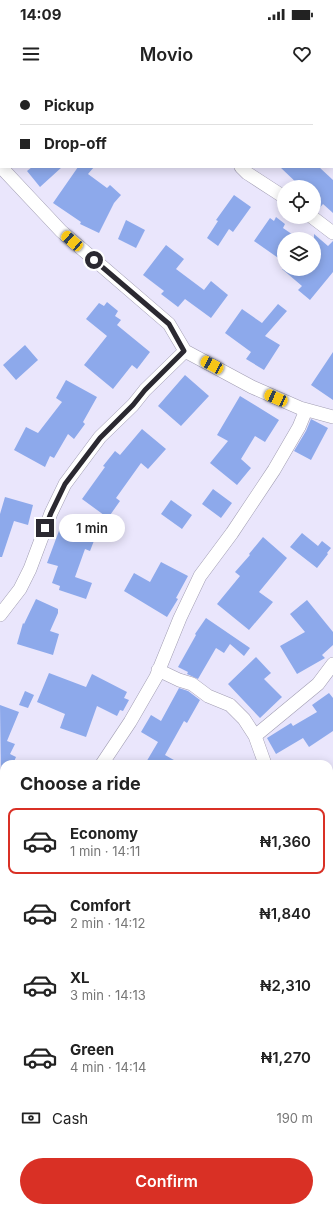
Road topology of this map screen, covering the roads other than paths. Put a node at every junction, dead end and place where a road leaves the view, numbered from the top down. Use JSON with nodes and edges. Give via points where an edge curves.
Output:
{"nodes":[{"id":1,"x":2,"y":168,"type":"edge"},
{"id":2,"x":242,"y":168,"type":"edge"},
{"id":3,"x":277,"y":192,"type":"edge"},
{"id":4,"x":321,"y":224,"type":"edge"},
{"id":5,"x":333,"y":233,"type":"edge"},
{"id":6,"x":184,"y":351,"type":"junction"},
{"id":7,"x":306,"y":410,"type":"junction"},
{"id":8,"x":332,"y":414,"type":"edge"},
{"id":9,"x":0,"y":614,"type":"edge"},
{"id":10,"x":333,"y":664,"type":"edge"},
{"id":11,"x":158,"y":670,"type":"junction"},
{"id":12,"x":255,"y":736,"type":"junction"},
{"id":13,"x":105,"y":760,"type":"edge"},
{"id":14,"x":263,"y":760,"type":"edge"}],
"edges":[{"from":1,"to":6,"type":"street","via":[[61,231],[169,324]]},
{"from":2,"to":3,"type":"street"},
{"from":4,"to":5,"type":"street"},
{"from":6,"to":7,"type":"street","via":[[252,387]]},
{"from":6,"to":9,"type":"street","via":[[100,438],[65,484],[30,569],[20,589]]},
{"from":7,"to":8,"type":"street"},
{"from":7,"to":11,"type":"street","via":[[274,470],[200,576]]},
{"from":10,"to":12,"type":"street","via":[[318,684]]},
{"from":11,"to":12,"type":"street","via":[[192,684],[208,696],[230,705],[244,719]]},
{"from":11,"to":13,"type":"street","via":[[130,722]]},
{"from":12,"to":14,"type":"street"}]}
